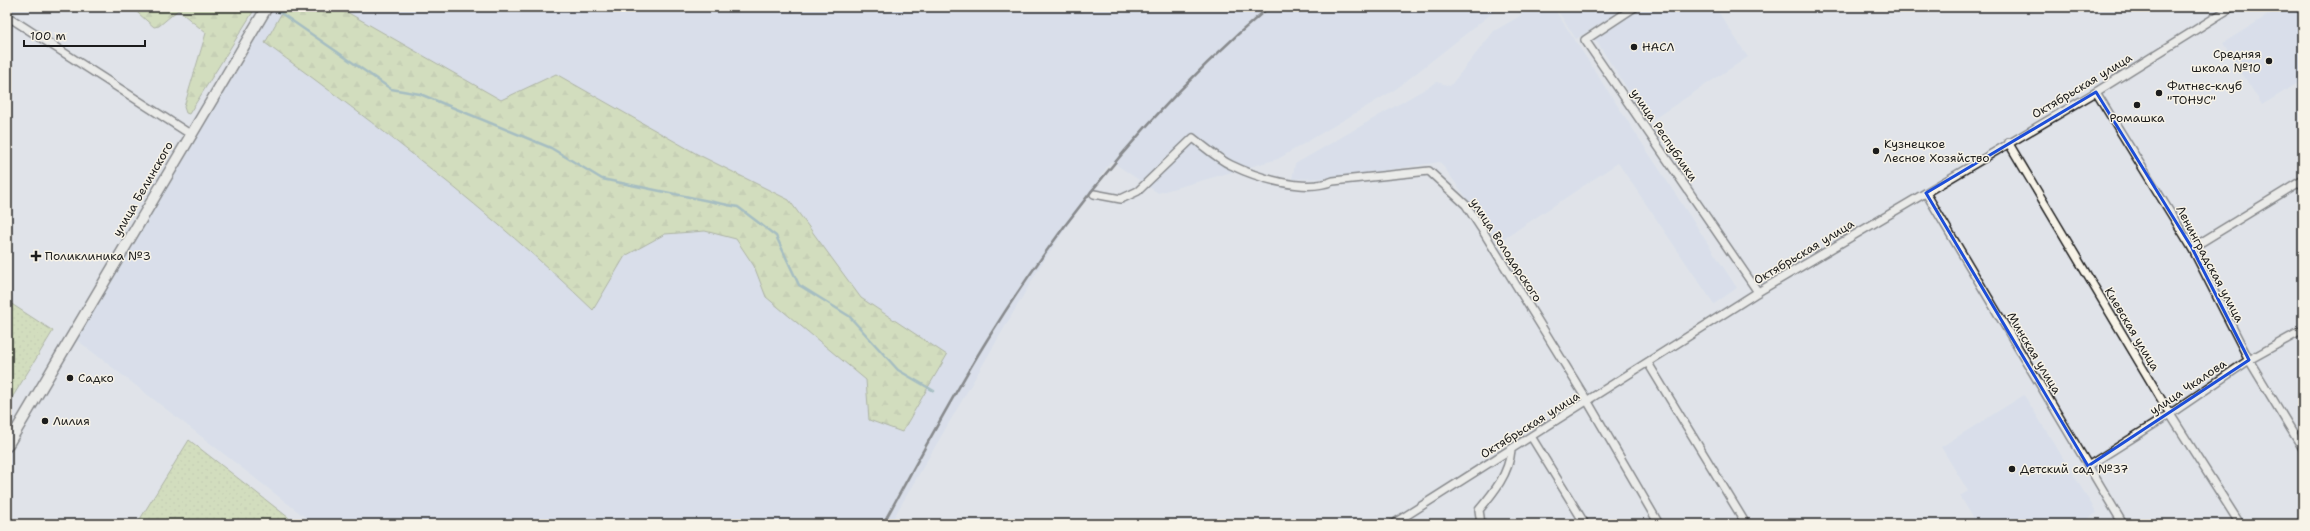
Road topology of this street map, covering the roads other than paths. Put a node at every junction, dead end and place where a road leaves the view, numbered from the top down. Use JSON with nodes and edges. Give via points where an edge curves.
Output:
{"nodes":[{"id":1,"x":1635,"y":7,"type":"edge"},
{"id":2,"x":2232,"y":7,"type":"edge"},
{"id":3,"x":266,"y":8,"type":"edge"},
{"id":4,"x":7,"y":16,"type":"edge"},
{"id":5,"x":2096,"y":92,"type":"junction"},
{"id":6,"x":190,"y":134,"type":"junction"},
{"id":7,"x":2008,"y":142,"type":"junction"},
{"id":8,"x":2303,"y":180,"type":"edge"},
{"id":9,"x":1926,"y":193,"type":"junction"},
{"id":10,"x":1094,"y":194,"type":"dead end"},
{"id":11,"x":2192,"y":248,"type":"junction"},
{"id":12,"x":1758,"y":292,"type":"junction"},
{"id":13,"x":2303,"y":330,"type":"edge"},
{"id":14,"x":2249,"y":360,"type":"junction"},
{"id":15,"x":1648,"y":363,"type":"junction"},
{"id":16,"x":1588,"y":402,"type":"junction"},
{"id":17,"x":2170,"y":414,"type":"junction"},
{"id":18,"x":1532,"y":438,"type":"junction"},
{"id":19,"x":7,"y":446,"type":"edge"},
{"id":20,"x":2303,"y":449,"type":"edge"},
{"id":21,"x":1511,"y":450,"type":"junction"},
{"id":22,"x":2088,"y":466,"type":"junction"},
{"id":23,"x":1393,"y":524,"type":"edge"},
{"id":24,"x":1481,"y":524,"type":"edge"},
{"id":25,"x":1585,"y":524,"type":"edge"},
{"id":26,"x":1659,"y":524,"type":"edge"},
{"id":27,"x":1746,"y":524,"type":"edge"},
{"id":28,"x":2123,"y":524,"type":"edge"},
{"id":29,"x":2240,"y":524,"type":"edge"}],
"edges":[{"from":1,"to":12,"type":"street","name":"улица Республики","via":[[1585,40]]},
{"from":2,"to":5,"type":"street","name":"Октябрьская улица"},
{"from":3,"to":6,"type":"street","name":"улица Белинского"},
{"from":4,"to":6,"type":"street"},
{"from":5,"to":7,"type":"street","name":"Октябрьская улица"},
{"from":5,"to":11,"type":"street","name":"Ленинградская улица"},
{"from":6,"to":19,"type":"street","name":"улица Белинского"},
{"from":7,"to":9,"type":"street","name":"Октябрьская улица"},
{"from":7,"to":17,"type":"street","name":"Киевская улица"},
{"from":8,"to":11,"type":"street"},
{"from":9,"to":12,"type":"street","name":"Октябрьская улица"},
{"from":9,"to":22,"type":"street","name":"Минская улица"},
{"from":10,"to":16,"type":"street","name":"улица Володарского","via":[[1120,199],[1138,191],[1193,138],[1230,165],[1271,180],[1320,186],[1333,181],[1430,171],[1466,205]]},
{"from":11,"to":14,"type":"street","name":"Ленинградская улица"},
{"from":12,"to":15,"type":"street","name":"Октябрьская улица"},
{"from":13,"to":14,"type":"street","name":"улица Чкалова"},
{"from":14,"to":17,"type":"street","name":"улица Чкалова"},
{"from":14,"to":20,"type":"street","name":"Ленинградская улица"},
{"from":15,"to":16,"type":"street","name":"Октябрьская улица"},
{"from":15,"to":27,"type":"street"},
{"from":16,"to":18,"type":"street","name":"Октябрьская улица"},
{"from":16,"to":26,"type":"street","name":"улица Володарского"},
{"from":17,"to":22,"type":"street","name":"улица Чкалова"},
{"from":17,"to":29,"type":"street","name":"Киевская улица"},
{"from":18,"to":21,"type":"street","name":"Октябрьская улица"},
{"from":18,"to":25,"type":"street"},
{"from":21,"to":23,"type":"street","name":"Октябрьская улица"},
{"from":21,"to":24,"type":"street","via":[[1510,464],[1497,488],[1479,510]]},
{"from":22,"to":28,"type":"street","name":"Минская улица"}]}
